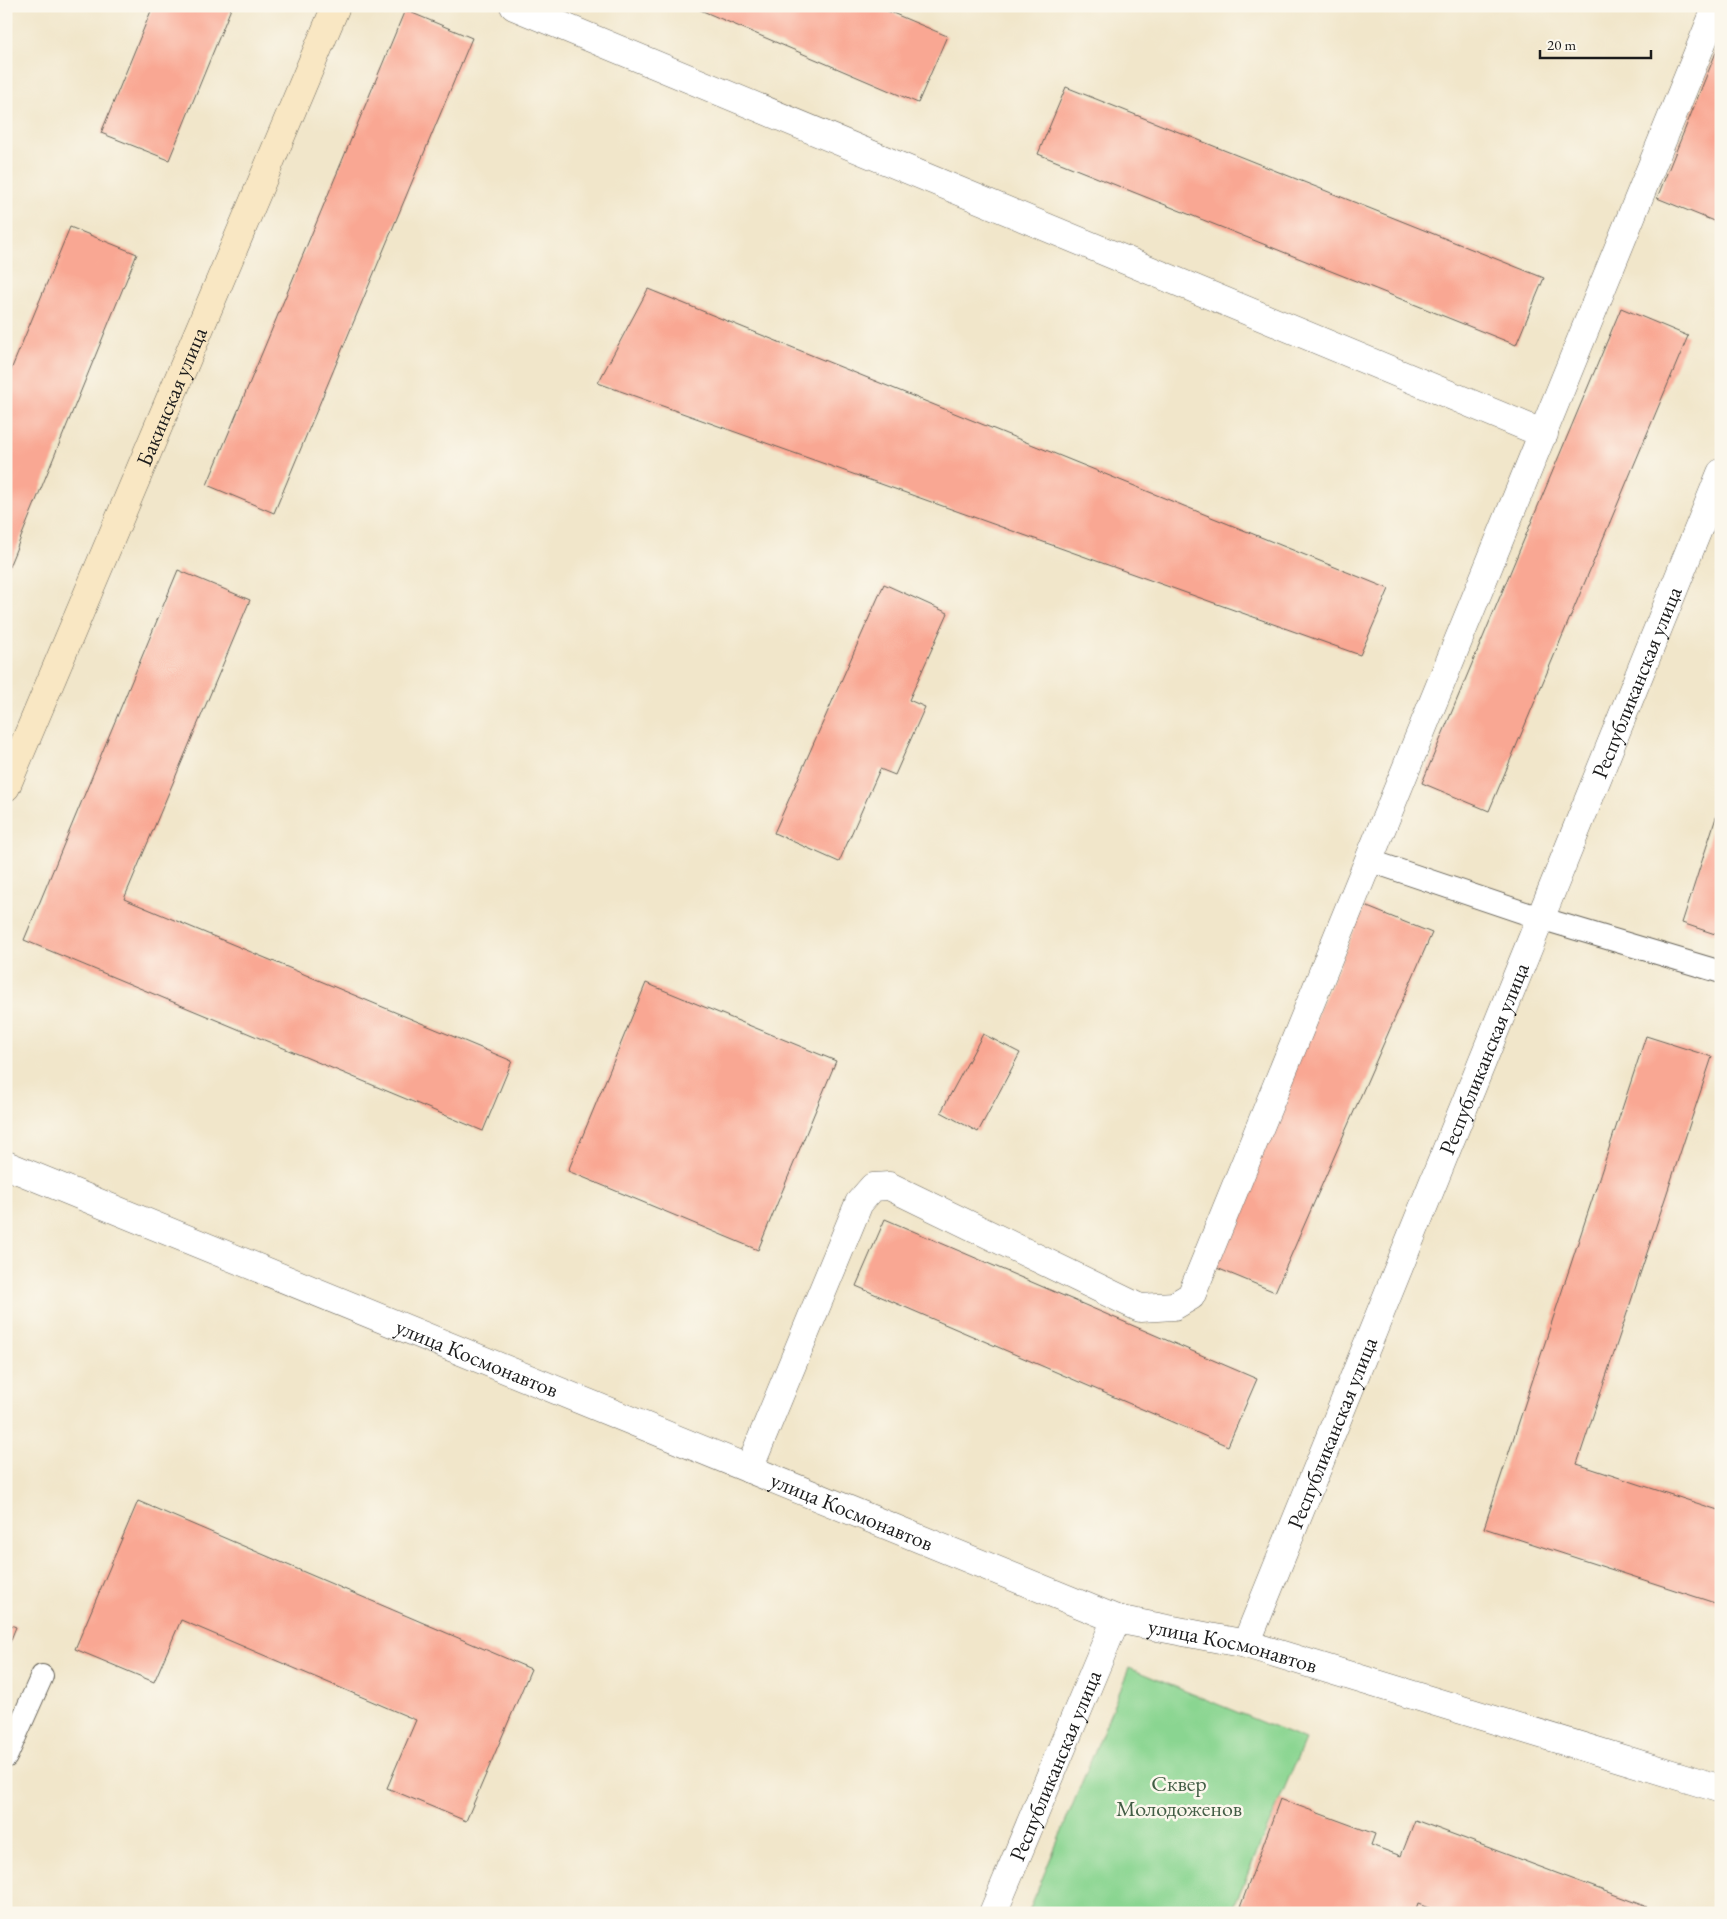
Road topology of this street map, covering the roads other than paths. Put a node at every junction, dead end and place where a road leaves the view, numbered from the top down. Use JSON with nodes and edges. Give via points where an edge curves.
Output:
{"nodes":[{"id":1,"x":336,"y":6,"type":"edge"},
{"id":2,"x":514,"y":6,"type":"edge"},
{"id":3,"x":1717,"y":6,"type":"edge"},
{"id":4,"x":1544,"y":434,"type":"junction"},
{"id":5,"x":1721,"y":473,"type":"edge"},
{"id":6,"x":6,"y":787,"type":"edge"},
{"id":7,"x":1368,"y":860,"type":"junction"},
{"id":8,"x":1540,"y":918,"type":"junction"},
{"id":9,"x":1721,"y":972,"type":"edge"},
{"id":10,"x":6,"y":1165,"type":"edge"},
{"id":11,"x":749,"y":1469,"type":"junction"},
{"id":12,"x":1116,"y":1619,"type":"junction"},
{"id":13,"x":1246,"y":1644,"type":"junction"},
{"id":14,"x":42,"y":1676,"type":"dead end"},
{"id":15,"x":6,"y":1757,"type":"edge"},
{"id":16,"x":1721,"y":1789,"type":"edge"},
{"id":17,"x":993,"y":1913,"type":"edge"}],
"edges":[{"from":1,"to":6,"type":"street","name":"Бакинская улица"},
{"from":2,"to":4,"type":"street"},
{"from":3,"to":4,"type":"street"},
{"from":4,"to":7,"type":"street"},
{"from":5,"to":8,"type":"street","name":"Республиканская улица"},
{"from":7,"to":8,"type":"lane"},
{"from":7,"to":11,"type":"street","via":[[1191,1296],[1174,1306],[1140,1308],[889,1186],[873,1187],[859,1203]]},
{"from":8,"to":9,"type":"lane"},
{"from":8,"to":13,"type":"street","name":"Республиканская улица"},
{"from":10,"to":11,"type":"street","name":"улица Космонавтов"},
{"from":11,"to":12,"type":"street","name":"улица Космонавтов"},
{"from":12,"to":13,"type":"street","name":"улица Космонавтов"},
{"from":12,"to":17,"type":"street","name":"Республиканская улица"},
{"from":13,"to":16,"type":"street","name":"улица Космонавтов"},
{"from":14,"to":15,"type":"lane"}]}
